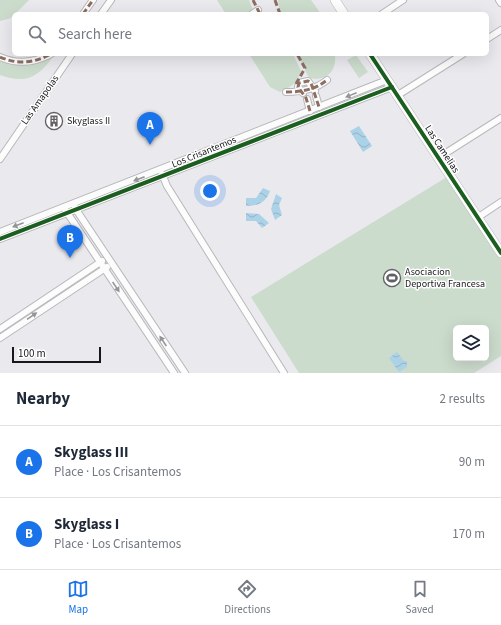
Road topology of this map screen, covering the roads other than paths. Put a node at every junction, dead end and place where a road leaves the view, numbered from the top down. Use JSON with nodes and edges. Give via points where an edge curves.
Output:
{"nodes":[{"id":1,"x":93,"y":0,"type":"edge"},
{"id":2,"x":111,"y":0,"type":"edge"},
{"id":3,"x":335,"y":0,"type":"edge"},
{"id":4,"x":403,"y":0,"type":"edge"},
{"id":5,"x":258,"y":10,"type":"dead end"},
{"id":6,"x":85,"y":12,"type":"edge"},
{"id":7,"x":102,"y":12,"type":"edge"},
{"id":8,"x":255,"y":12,"type":"edge"},
{"id":9,"x":343,"y":12,"type":"edge"},
{"id":10,"x":385,"y":12,"type":"edge"},
{"id":11,"x":501,"y":30,"type":"edge"},
{"id":12,"x":489,"y":38,"type":"edge"},
{"id":13,"x":47,"y":56,"type":"edge"},
{"id":14,"x":71,"y":56,"type":"edge"},
{"id":15,"x":371,"y":56,"type":"edge"},
{"id":16,"x":458,"y":56,"type":"edge"},
{"id":17,"x":0,"y":57,"type":"edge"},
{"id":18,"x":308,"y":81,"type":"junction"},
{"id":19,"x":299,"y":83,"type":"junction"},
{"id":20,"x":392,"y":87,"type":"junction"},
{"id":21,"x":315,"y":92,"type":"junction"},
{"id":22,"x":304,"y":95,"type":"junction"},
{"id":23,"x":316,"y":111,"type":"junction"},
{"id":24,"x":501,"y":118,"type":"edge"},
{"id":25,"x":276,"y":124,"type":"junction"},
{"id":26,"x":279,"y":131,"type":"junction"},
{"id":27,"x":8,"y":146,"type":"junction"},
{"id":28,"x":0,"y":154,"type":"edge"},
{"id":29,"x":438,"y":158,"type":"junction"},
{"id":30,"x":0,"y":159,"type":"edge"},
{"id":31,"x":162,"y":174,"type":"junction"},
{"id":32,"x":501,"y":202,"type":"edge"},
{"id":33,"x":73,"y":204,"type":"junction"},
{"id":34,"x":65,"y":208,"type":"junction"},
{"id":35,"x":76,"y":211,"type":"junction"},
{"id":36,"x":67,"y":214,"type":"junction"},
{"id":37,"x":478,"y":218,"type":"junction"},
{"id":38,"x":0,"y":236,"type":"edge"},
{"id":39,"x":501,"y":253,"type":"edge"},
{"id":40,"x":109,"y":261,"type":"junction"},
{"id":41,"x":100,"y":263,"type":"junction"},
{"id":42,"x":104,"y":269,"type":"junction"},
{"id":43,"x":0,"y":329,"type":"edge"},
{"id":44,"x":0,"y":338,"type":"edge"},
{"id":45,"x":176,"y":360,"type":"junction"},
{"id":46,"x":168,"y":365,"type":"junction"},
{"id":47,"x":174,"y":373,"type":"edge"},
{"id":48,"x":185,"y":373,"type":"edge"},
{"id":49,"x":284,"y":373,"type":"edge"}],
"edges":[{"from":1,"to":6,"type":"street"},
{"from":2,"to":7,"type":"street"},
{"from":3,"to":9,"type":"street"},
{"from":4,"to":10,"type":"street"},
{"from":5,"to":8,"type":"street"},
{"from":11,"to":12,"type":"street"},
{"from":13,"to":17,"type":"street","via":[[22,63]]},
{"from":14,"to":27,"type":"street","name":"Las Amapolas"},
{"from":15,"to":20,"type":"street","name":"Las Camelias"},
{"from":16,"to":20,"type":"street","name":"Los Crisantemos"},
{"from":18,"to":19,"type":"street"},
{"from":18,"to":21,"type":"street"},
{"from":18,"to":21,"type":"street","via":[[327,80]]},
{"from":19,"to":22,"type":"street","via":[[298,87]]},
{"from":19,"to":22,"type":"street","via":[[286,92]]},
{"from":20,"to":23,"type":"street","name":"Los Crisantemos"},
{"from":20,"to":29,"type":"street","name":"Las Camelias"},
{"from":21,"to":22,"type":"street"},
{"from":21,"to":23,"type":"street"},
{"from":22,"to":23,"type":"street"},
{"from":23,"to":25,"type":"street","name":"Los Crisantemos"},
{"from":23,"to":26,"type":"street","name":"Los Crisantemos"},
{"from":24,"to":29,"type":"street"},
{"from":25,"to":26,"type":"street"},
{"from":25,"to":31,"type":"street","name":"Los Crisantemos"},
{"from":26,"to":31,"type":"street","name":"Los Crisantemos"},
{"from":27,"to":28,"type":"street","name":"Las Amapolas"},
{"from":27,"to":30,"type":"street","name":"Las Amapolas"},
{"from":29,"to":37,"type":"street","name":"Las Camelias"},
{"from":31,"to":33,"type":"street","name":"Los Crisantemos","one_way":true},
{"from":31,"to":35,"type":"street","name":"Los Crisantemos"},
{"from":31,"to":49,"type":"street","via":[[166,186]]},
{"from":32,"to":37,"type":"street"},
{"from":33,"to":34,"type":"street","name":"Los Crisantemos"},
{"from":33,"to":35,"type":"street"},
{"from":34,"to":36,"type":"street"},
{"from":34,"to":38,"type":"street","name":"Los Crisantemos","one_way":true},
{"from":35,"to":36,"type":"street","name":"Los Crisantemos"},
{"from":35,"to":40,"type":"street"},
{"from":36,"to":38,"type":"street","name":"Los Crisantemos"},
{"from":36,"to":41,"type":"street"},
{"from":37,"to":39,"type":"street","name":"Las Camelias"},
{"from":40,"to":41,"type":"street"},
{"from":40,"to":42,"type":"street"},
{"from":45,"to":40,"type":"street","one_way":true},
{"from":41,"to":42,"type":"street"},
{"from":41,"to":43,"type":"street"},
{"from":44,"to":42,"type":"street","one_way":true},
{"from":42,"to":46,"type":"street","one_way":true},
{"from":45,"to":46,"type":"street"},
{"from":45,"to":48,"type":"street"},
{"from":46,"to":47,"type":"street"}]}
